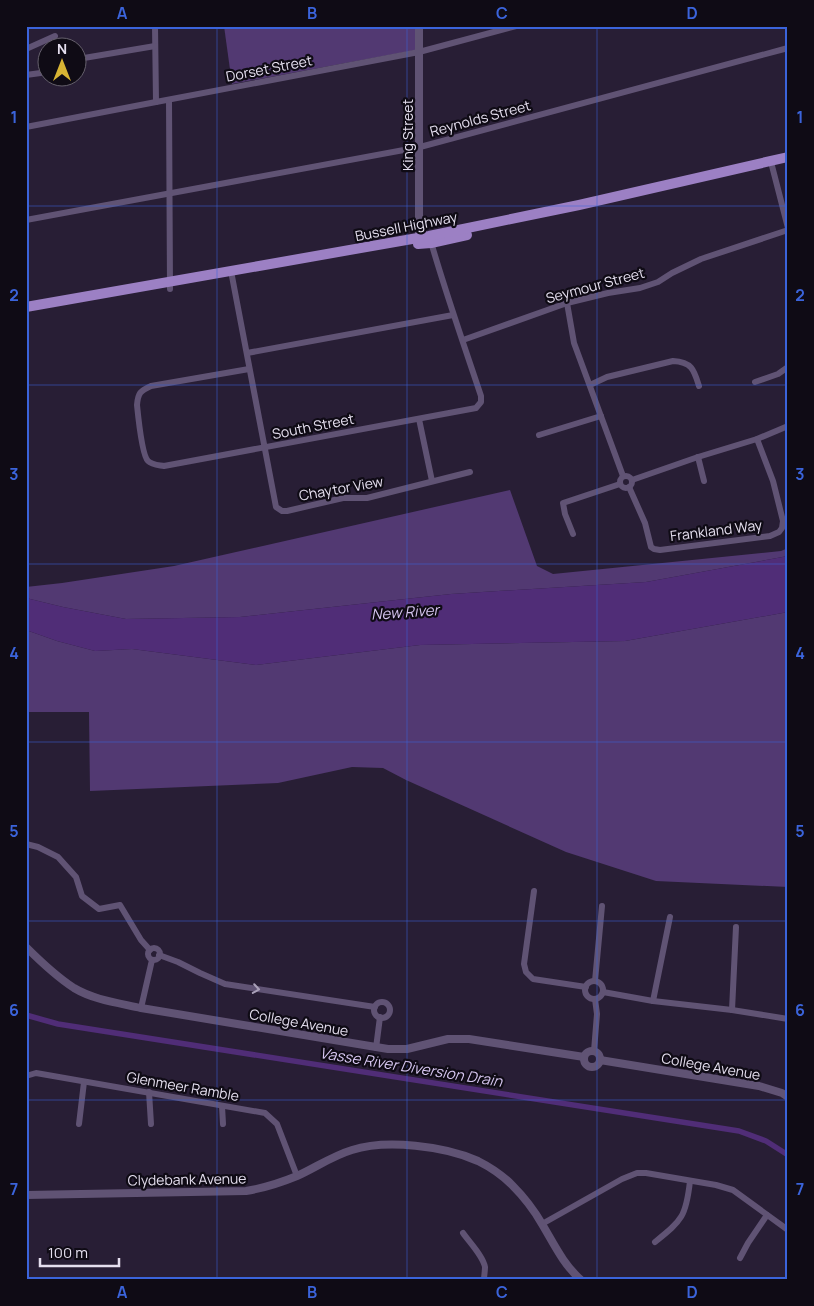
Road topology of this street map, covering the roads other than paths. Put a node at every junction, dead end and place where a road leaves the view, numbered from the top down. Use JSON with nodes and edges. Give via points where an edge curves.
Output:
{"nodes":[{"id":1,"x":155,"y":26,"type":"edge"},
{"id":2,"x":419,"y":26,"type":"edge"},
{"id":3,"x":516,"y":26,"type":"edge"},
{"id":4,"x":55,"y":36,"type":"dead end"},
{"id":5,"x":155,"y":46,"type":"junction"},
{"id":6,"x":788,"y":48,"type":"edge"},
{"id":7,"x":26,"y":50,"type":"edge"},
{"id":8,"x":419,"y":52,"type":"junction"},
{"id":9,"x":88,"y":57,"type":"edge"},
{"id":10,"x":169,"y":100,"type":"junction"},
{"id":11,"x":156,"y":102,"type":"junction"},
{"id":12,"x":26,"y":128,"type":"edge"},
{"id":13,"x":420,"y":147,"type":"junction"},
{"id":14,"x":788,"y":158,"type":"edge"},
{"id":15,"x":788,"y":164,"type":"edge"},
{"id":16,"x":771,"y":165,"type":"junction"},
{"id":17,"x":170,"y":193,"type":"junction"},
{"id":18,"x":26,"y":220,"type":"edge"},
{"id":19,"x":788,"y":229,"type":"edge"},
{"id":20,"x":425,"y":240,"type":"junction"},
{"id":21,"x":231,"y":274,"type":"junction"},
{"id":22,"x":170,"y":285,"type":"junction"},
{"id":23,"x":567,"y":303,"type":"junction"},
{"id":24,"x":26,"y":307,"type":"edge"},
{"id":25,"x":26,"y":312,"type":"edge"},
{"id":26,"x":453,"y":315,"type":"junction"},
{"id":27,"x":463,"y":340,"type":"junction"},
{"id":28,"x":247,"y":353,"type":"junction"},
{"id":29,"x":788,"y":367,"type":"edge"},
{"id":30,"x":249,"y":369,"type":"junction"},
{"id":31,"x":755,"y":382,"type":"dead end"},
{"id":32,"x":590,"y":385,"type":"junction"},
{"id":33,"x":699,"y":386,"type":"dead end"},
{"id":34,"x":601,"y":416,"type":"junction"},
{"id":35,"x":420,"y":419,"type":"junction"},
{"id":36,"x":788,"y":426,"type":"edge"},
{"id":37,"x":539,"y":435,"type":"dead end"},
{"id":38,"x":757,"y":439,"type":"junction"},
{"id":39,"x":266,"y":448,"type":"junction"},
{"id":40,"x":698,"y":457,"type":"junction"},
{"id":41,"x":470,"y":472,"type":"dead end"},
{"id":42,"x":623,"y":476,"type":"junction"},
{"id":43,"x":432,"y":481,"type":"junction"},
{"id":44,"x":704,"y":481,"type":"dead end"},
{"id":45,"x":620,"y":484,"type":"junction"},
{"id":46,"x":631,"y":484,"type":"junction"},
{"id":47,"x":573,"y":534,"type":"dead end"},
{"id":48,"x":26,"y":844,"type":"edge"},
{"id":49,"x":534,"y":892,"type":"dead end"},
{"id":50,"x":602,"y":906,"type":"dead end"},
{"id":51,"x":670,"y":917,"type":"dead end"},
{"id":52,"x":736,"y":927,"type":"dead end"},
{"id":53,"x":26,"y":947,"type":"edge"},
{"id":54,"x":150,"y":950,"type":"junction"},
{"id":55,"x":159,"y":955,"type":"junction"},
{"id":56,"x":152,"y":960,"type":"junction"},
{"id":57,"x":594,"y":981,"type":"junction"},
{"id":58,"x":586,"y":987,"type":"junction"},
{"id":59,"x":603,"y":992,"type":"junction"},
{"id":60,"x":595,"y":999,"type":"junction"},
{"id":61,"x":653,"y":1000,"type":"junction"},
{"id":62,"x":141,"y":1008,"type":"junction"},
{"id":63,"x":375,"y":1008,"type":"junction"},
{"id":64,"x":732,"y":1010,"type":"junction"},
{"id":65,"x":380,"y":1017,"type":"junction"},
{"id":66,"x":788,"y":1019,"type":"edge"},
{"id":67,"x":376,"y":1048,"type":"junction"},
{"id":68,"x":594,"y":1052,"type":"junction"},
{"id":69,"x":584,"y":1057,"type":"junction"},
{"id":70,"x":600,"y":1060,"type":"junction"},
{"id":71,"x":26,"y":1076,"type":"edge"},
{"id":72,"x":84,"y":1082,"type":"junction"},
{"id":73,"x":149,"y":1092,"type":"junction"},
{"id":74,"x":788,"y":1097,"type":"edge"},
{"id":75,"x":222,"y":1106,"type":"junction"},
{"id":76,"x":80,"y":1124,"type":"dead end"},
{"id":77,"x":151,"y":1124,"type":"dead end"},
{"id":78,"x":223,"y":1124,"type":"dead end"},
{"id":79,"x":297,"y":1176,"type":"junction"},
{"id":80,"x":690,"y":1181,"type":"junction"},
{"id":81,"x":26,"y":1195,"type":"edge"},
{"id":82,"x":767,"y":1215,"type":"junction"},
{"id":83,"x":542,"y":1224,"type":"junction"},
{"id":84,"x":788,"y":1230,"type":"edge"},
{"id":85,"x":463,"y":1233,"type":"dead end"},
{"id":86,"x":655,"y":1242,"type":"dead end"},
{"id":87,"x":740,"y":1258,"type":"dead end"},
{"id":88,"x":484,"y":1280,"type":"edge"},
{"id":89,"x":581,"y":1280,"type":"edge"}],
"edges":[{"from":1,"to":5,"type":"street"},
{"from":2,"to":8,"type":"street","name":"King Street"},
{"from":3,"to":8,"type":"street","name":"Dorset Street"},
{"from":4,"to":7,"type":"street"},
{"from":5,"to":9,"type":"street"},
{"from":5,"to":11,"type":"street"},
{"from":6,"to":13,"type":"street","name":"Reynolds Street"},
{"from":8,"to":10,"type":"street","name":"Dorset Street"},
{"from":8,"to":13,"type":"street","name":"King Street"},
{"from":10,"to":11,"type":"street","name":"Dorset Street"},
{"from":10,"to":17,"type":"street"},
{"from":11,"to":12,"type":"street","name":"Dorset Street"},
{"from":13,"to":17,"type":"street","name":"Reynolds Street"},
{"from":13,"to":20,"type":"street","name":"King Street"},
{"from":14,"to":16,"type":"main road","name":"Bussell Highway"},
{"from":15,"to":16,"type":"main road","name":"Bussell Highway"},
{"from":16,"to":19,"type":"street"},
{"from":16,"to":20,"type":"main road","name":"Bussell Highway","via":[[579,212]]},
{"from":17,"to":18,"type":"street","name":"Reynolds Street"},
{"from":17,"to":22,"type":"street"},
{"from":19,"to":23,"type":"street","name":"Seymour Street","via":[[700,259],[658,282]]},
{"from":20,"to":21,"type":"main road","name":"Bussell Highway"},
{"from":20,"to":26,"type":"street"},
{"from":21,"to":22,"type":"main road","name":"Bussell Highway"},
{"from":21,"to":28,"type":"street"},
{"from":22,"to":24,"type":"main road","name":"Bussell Highway"},
{"from":22,"to":25,"type":"main road","name":"Bussell Highway"},
{"from":23,"to":27,"type":"street","name":"Seymour Street"},
{"from":23,"to":32,"type":"street","via":[[574,343]]},
{"from":26,"to":27,"type":"street"},
{"from":26,"to":28,"type":"street"},
{"from":27,"to":35,"type":"street","name":"South Street","via":[[481,402],[476,408]]},
{"from":28,"to":30,"type":"street"},
{"from":29,"to":31,"type":"street"},
{"from":30,"to":39,"type":"street"},
{"from":30,"to":39,"type":"street","name":"South Street","via":[[142,390],[137,397],[137,405],[144,453],[148,461],[164,466]]},
{"from":32,"to":33,"type":"street","via":[[607,377],[682,361],[693,369]]},
{"from":32,"to":34,"type":"street"},
{"from":34,"to":37,"type":"street"},
{"from":34,"to":42,"type":"street"},
{"from":35,"to":39,"type":"street","name":"South Street"},
{"from":35,"to":43,"type":"street"},
{"from":36,"to":38,"type":"street"},
{"from":38,"to":40,"type":"street"},
{"from":38,"to":46,"type":"street","name":"Frankland Way","via":[[783,521],[779,532],[770,536],[654,550],[650,547]]},
{"from":39,"to":43,"type":"street","name":"Chaytor View","via":[[276,507],[287,512],[343,498],[367,498]]},
{"from":40,"to":44,"type":"street"},
{"from":40,"to":46,"type":"street"},
{"from":41,"to":43,"type":"street","name":"Chaytor View"},
{"from":42,"to":45,"type":"street"},
{"from":42,"to":46,"type":"street","via":[[630,476]]},
{"from":45,"to":46,"type":"street","via":[[625,488]]},
{"from":45,"to":47,"type":"street","via":[[563,503]]},
{"from":48,"to":54,"type":"street","via":[[58,857],[76,877],[82,896],[99,909],[120,905]]},
{"from":49,"to":58,"type":"street","via":[[524,964],[526,972],[533,979]]},
{"from":50,"to":57,"type":"street"},
{"from":51,"to":61,"type":"street"},
{"from":52,"to":64,"type":"street"},
{"from":53,"to":62,"type":"street","name":"College Avenue","via":[[74,988],[91,996]]},
{"from":54,"to":55,"type":"street","via":[[157,950]]},
{"from":54,"to":56,"type":"street","via":[[148,956]]},
{"from":55,"to":56,"type":"street"},
{"from":55,"to":63,"type":"street","one_way":true,"via":[[225,984]]},
{"from":56,"to":62,"type":"street"},
{"from":57,"to":58,"type":"street"},
{"from":57,"to":59,"type":"street","via":[[602,985]]},
{"from":58,"to":60,"type":"street","via":[[588,996]]},
{"from":59,"to":60,"type":"street"},
{"from":59,"to":61,"type":"street"},
{"from":60,"to":68,"type":"street"},
{"from":61,"to":64,"type":"street"},
{"from":62,"to":67,"type":"street","name":"College Avenue"},
{"from":63,"to":65,"type":"street"},
{"from":63,"to":65,"type":"street","via":[[382,1002],[390,1007],[388,1016]]},
{"from":64,"to":66,"type":"street"},
{"from":65,"to":67,"type":"street"},
{"from":67,"to":69,"type":"street","name":"College Avenue","via":[[407,1049],[448,1039],[469,1039]]},
{"from":68,"to":69,"type":"street","via":[[588,1052]]},
{"from":68,"to":70,"type":"street"},
{"from":69,"to":70,"type":"street","via":[[585,1063],[591,1067]]},
{"from":70,"to":74,"type":"street","name":"College Avenue","via":[[759,1086]]},
{"from":71,"to":72,"type":"street","name":"Glenmeer Ramble","via":[[36,1073]]},
{"from":72,"to":73,"type":"street","name":"Glenmeer Ramble"},
{"from":72,"to":76,"type":"street"},
{"from":73,"to":75,"type":"street","name":"Glenmeer Ramble"},
{"from":73,"to":77,"type":"street"},
{"from":75,"to":78,"type":"street"},
{"from":75,"to":79,"type":"street","name":"Glenmeer Ramble","via":[[265,1113],[277,1124]]},
{"from":79,"to":81,"type":"street","name":"Clydebank Avenue","via":[[246,1191]]},
{"from":79,"to":83,"type":"street","name":"Clydebank Avenue","via":[[351,1150],[406,1145],[432,1148],[478,1161],[496,1172],[523,1196]]},
{"from":80,"to":82,"type":"street","via":[[733,1190]]},
{"from":80,"to":83,"type":"street","via":[[646,1173],[630,1175]]},
{"from":80,"to":86,"type":"street","via":[[680,1220]]},
{"from":82,"to":84,"type":"street"},
{"from":82,"to":87,"type":"street"},
{"from":83,"to":89,"type":"street","name":"Clydebank Avenue","via":[[562,1259]]},
{"from":85,"to":88,"type":"street","via":[[485,1266]]}]}
